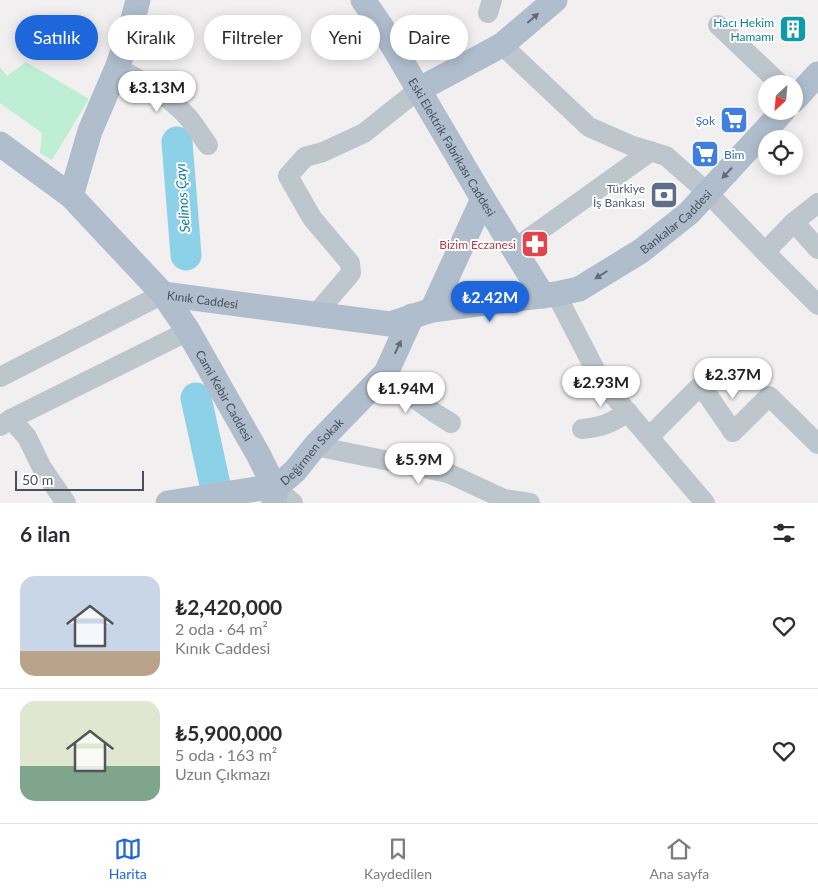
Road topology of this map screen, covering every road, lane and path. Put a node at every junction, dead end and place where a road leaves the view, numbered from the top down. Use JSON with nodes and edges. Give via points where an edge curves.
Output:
{"nodes":[{"id":1,"x":138,"y":0,"type":"edge"},
{"id":2,"x":363,"y":0,"type":"edge"},
{"id":3,"x":554,"y":0,"type":"edge"},
{"id":4,"x":718,"y":25,"type":"dead end"},
{"id":5,"x":502,"y":45,"type":"junction"},
{"id":6,"x":117,"y":68,"type":"junction"},
{"id":7,"x":818,"y":74,"type":"edge"},
{"id":8,"x":767,"y":75,"type":"edge"},
{"id":9,"x":803,"y":86,"type":"edge"},
{"id":10,"x":418,"y":90,"type":"junction"},
{"id":11,"x":770,"y":120,"type":"edge"},
{"id":12,"x":0,"y":144,"type":"edge"},
{"id":13,"x":208,"y":145,"type":"dead end"},
{"id":14,"x":651,"y":151,"type":"junction"},
{"id":15,"x":708,"y":193,"type":"junction"},
{"id":16,"x":71,"y":196,"type":"junction"},
{"id":17,"x":483,"y":199,"type":"junction"},
{"id":18,"x":818,"y":203,"type":"edge"},
{"id":19,"x":794,"y":222,"type":"junction"},
{"id":20,"x":514,"y":249,"type":"junction"},
{"id":21,"x":818,"y":249,"type":"edge"},
{"id":22,"x":764,"y":252,"type":"junction"},
{"id":23,"x":163,"y":294,"type":"junction"},
{"id":24,"x":550,"y":295,"type":"junction"},
{"id":25,"x":818,"y":305,"type":"edge"},
{"id":26,"x":422,"y":313,"type":"junction"},
{"id":27,"x":316,"y":314,"type":"junction"},
{"id":28,"x":187,"y":329,"type":"junction"},
{"id":29,"x":386,"y":373,"type":"junction"},
{"id":30,"x":0,"y":377,"type":"edge"},
{"id":31,"x":628,"y":412,"type":"junction"},
{"id":32,"x":451,"y":422,"type":"dead end"},
{"id":33,"x":6,"y":423,"type":"edge"},
{"id":34,"x":582,"y":429,"type":"dead end"},
{"id":35,"x":650,"y":436,"type":"junction"},
{"id":36,"x":818,"y":444,"type":"edge"},
{"id":37,"x":315,"y":446,"type":"junction"},
{"id":38,"x":274,"y":496,"type":"edge"},
{"id":39,"x":66,"y":503,"type":"edge"},
{"id":40,"x":168,"y":503,"type":"edge"},
{"id":41,"x":530,"y":503,"type":"edge"},
{"id":42,"x":705,"y":503,"type":"edge"}],
"edges":[{"from":1,"to":6,"type":"main road"},
{"from":2,"to":10,"type":"main road","name":"Eski Elektrik Fabrikası Caddesi"},
{"from":5,"to":3,"type":"main road","one_way":true},
{"from":4,"to":8,"type":"street"},
{"from":5,"to":10,"type":"main road"},
{"from":5,"to":14,"type":"street","via":[[589,127]]},
{"from":6,"to":13,"type":"street","via":[[163,96],[188,117]]},
{"from":6,"to":16,"type":"main road","via":[[90,131]]},
{"from":7,"to":9,"type":"main road","name":"Bankalar Caddesi"},
{"from":10,"to":17,"type":"main road","name":"Eski Elektrik Fabrikası Caddesi"},
{"from":10,"to":27,"type":"street","via":[[364,133],[305,157],[288,176],[312,218],[350,263],[351,273]]},
{"from":11,"to":15,"type":"main road","name":"Bankalar Caddesi","one_way":true},
{"from":12,"to":16,"type":"main road","name":"Kınık Caddesi"},
{"from":14,"to":15,"type":"street","via":[[666,156]]},
{"from":14,"to":20,"type":"street"},
{"from":15,"to":22,"type":"street"},
{"from":15,"to":24,"type":"main road","name":"Bankalar Caddesi","one_way":true,"via":[[689,213],[641,251],[579,289]]},
{"from":16,"to":23,"type":"main road","name":"Kınık Caddesi"},
{"from":17,"to":20,"type":"main road","name":"Eski Elektrik Fabrikası Caddesi"},
{"from":17,"to":26,"type":"main road"},
{"from":18,"to":19,"type":"street"},
{"from":19,"to":21,"type":"street"},
{"from":19,"to":22,"type":"street"},
{"from":20,"to":24,"type":"main road","name":"Eski Elektrik Fabrikası Caddesi"},
{"from":22,"to":25,"type":"street"},
{"from":23,"to":27,"type":"main road","name":"Kınık Caddesi"},
{"from":23,"to":28,"type":"main road","name":"Cami Kebir Caddesi"},
{"from":23,"to":30,"type":"street"},
{"from":24,"to":26,"type":"main road","name":"Kınık Caddesi"},
{"from":24,"to":31,"type":"street","via":[[601,380]]},
{"from":26,"to":27,"type":"main road","name":"Kınık Caddesi","via":[[390,324]]},
{"from":29,"to":26,"type":"main road","name":"Değirmen Sokak","one_way":true},
{"from":28,"to":33,"type":"street"},
{"from":28,"to":38,"type":"main road","name":"Cami Kebir Caddesi","via":[[258,454]]},
{"from":29,"to":32,"type":"street","via":[[429,410]]},
{"from":29,"to":37,"type":"main road","name":"Değirmen Sokak"},
{"from":31,"to":34,"type":"street","via":[[612,423]]},
{"from":31,"to":35,"type":"street"},
{"from":33,"to":39,"type":"street","via":[[26,437]]},
{"from":35,"to":36,"type":"street","via":[[699,387],[733,432],[769,396]]},
{"from":35,"to":42,"type":"street"},
{"from":37,"to":38,"type":"main road","name":"Değirmen Sokak"},
{"from":37,"to":41,"type":"street","via":[[448,473],[504,499]]},
{"from":38,"to":40,"type":"main road"}]}
